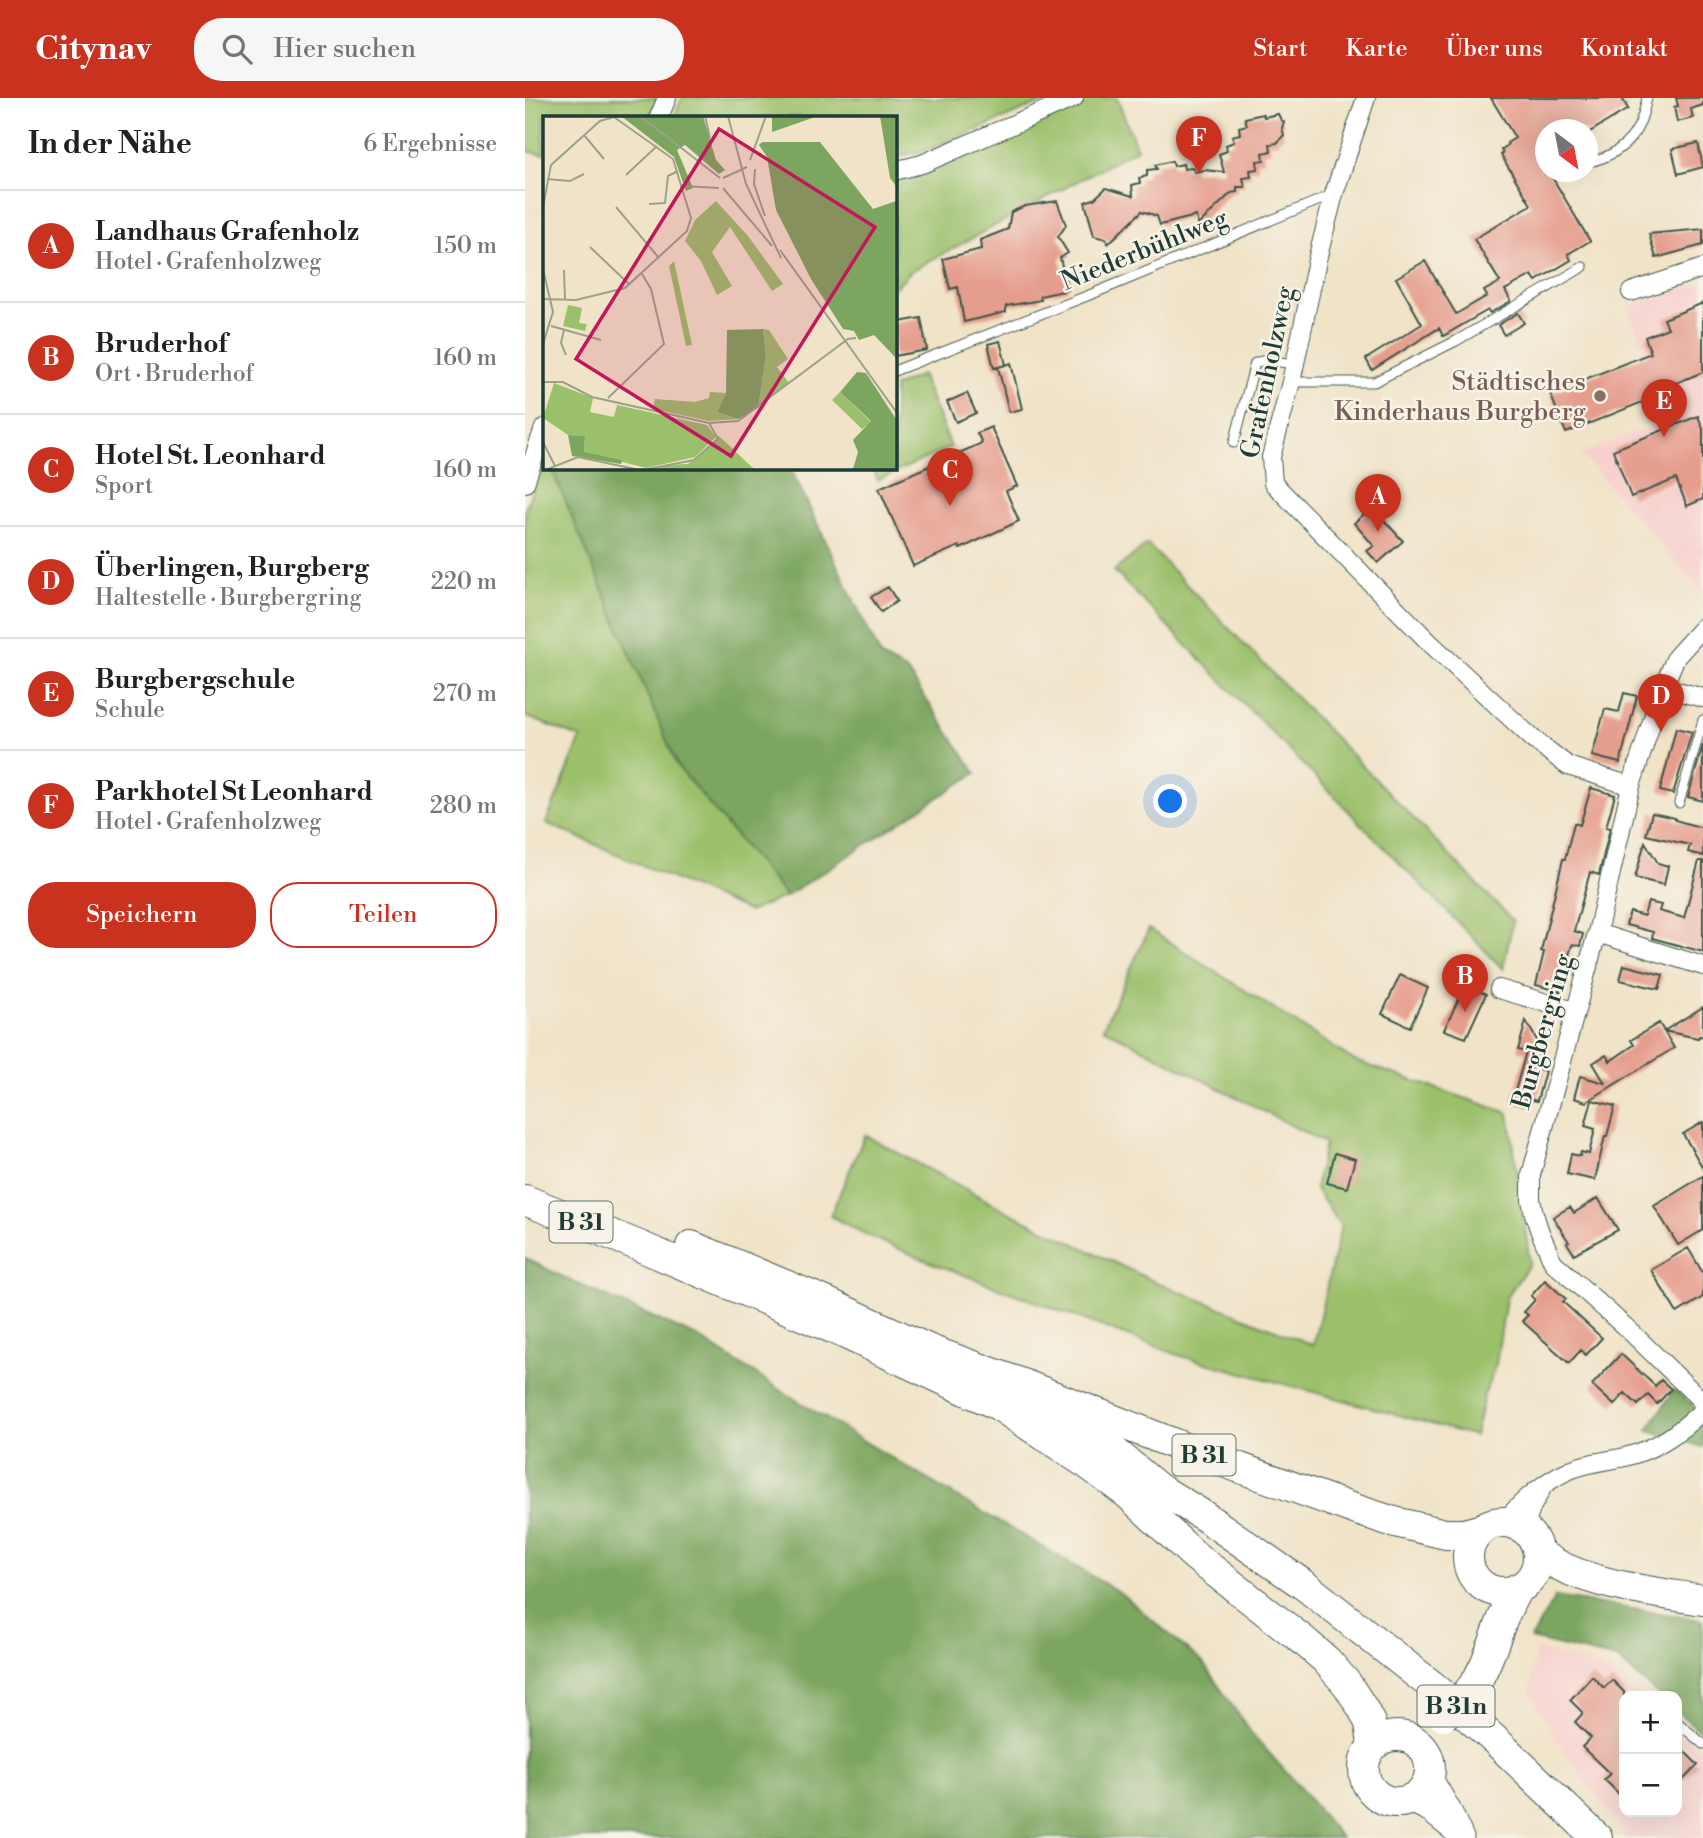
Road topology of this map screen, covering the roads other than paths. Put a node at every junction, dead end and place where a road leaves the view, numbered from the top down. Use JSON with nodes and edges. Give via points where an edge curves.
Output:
{"nodes":[{"id":1,"x":667,"y":98,"type":"edge"},
{"id":2,"x":1074,"y":98,"type":"edge"},
{"id":3,"x":1366,"y":98,"type":"edge"},
{"id":4,"x":1647,"y":98,"type":"edge"},
{"id":5,"x":659,"y":116,"type":"edge"},
{"id":6,"x":1598,"y":160,"type":"edge"},
{"id":7,"x":896,"y":170,"type":"edge"},
{"id":8,"x":1334,"y":194,"type":"junction"},
{"id":9,"x":1583,"y":267,"type":"dead end"},
{"id":10,"x":1703,"y":268,"type":"edge"},
{"id":11,"x":1631,"y":292,"type":"dead end"},
{"id":12,"x":1295,"y":364,"type":"junction"},
{"id":13,"x":896,"y":369,"type":"edge"},
{"id":14,"x":1291,"y":382,"type":"junction"},
{"id":15,"x":543,"y":431,"type":"edge"},
{"id":16,"x":1234,"y":443,"type":"dead end"},
{"id":17,"x":525,"y":483,"type":"edge"},
{"id":18,"x":1703,"y":627,"type":"edge"},
{"id":19,"x":1663,"y":687,"type":"junction"},
{"id":20,"x":1703,"y":698,"type":"edge"},
{"id":21,"x":1703,"y":720,"type":"edge"},
{"id":22,"x":1631,"y":786,"type":"junction"},
{"id":23,"x":1679,"y":803,"type":"dead end"},
{"id":24,"x":1597,"y":933,"type":"junction"},
{"id":25,"x":1703,"y":965,"type":"edge"},
{"id":26,"x":1499,"y":989,"type":"dead end"},
{"id":27,"x":1574,"y":1011,"type":"junction"},
{"id":28,"x":525,"y":1181,"type":"edge"},
{"id":29,"x":525,"y":1199,"type":"edge"},
{"id":30,"x":930,"y":1350,"type":"junction"},
{"id":31,"x":1703,"y":1402,"type":"edge"},
{"id":32,"x":998,"y":1405,"type":"junction"},
{"id":33,"x":1703,"y":1410,"type":"edge"},
{"id":34,"x":1158,"y":1488,"type":"junction"},
{"id":35,"x":1517,"y":1549,"type":"junction"},
{"id":36,"x":1484,"y":1586,"type":"junction"},
{"id":37,"x":1703,"y":1600,"type":"edge"},
{"id":38,"x":1492,"y":1647,"type":"junction"},
{"id":39,"x":1443,"y":1716,"type":"junction"},
{"id":40,"x":1682,"y":1726,"type":"edge"},
{"id":41,"x":1405,"y":1736,"type":"junction"},
{"id":42,"x":1703,"y":1744,"type":"edge"},
{"id":43,"x":1373,"y":1745,"type":"junction"},
{"id":44,"x":1429,"y":1768,"type":"junction"},
{"id":45,"x":1409,"y":1800,"type":"junction"},
{"id":46,"x":1462,"y":1837,"type":"edge"},
{"id":47,"x":1597,"y":1838,"type":"edge"}],
"edges":[{"from":1,"to":5,"type":"street"},
{"from":2,"to":7,"type":"street","via":[[922,164]]},
{"from":3,"to":8,"type":"street","name":"Grafenholzweg"},
{"from":4,"to":6,"type":"lane","via":[[1631,140]]},
{"from":8,"to":12,"type":"street","name":"Grafenholzweg"},
{"from":8,"to":13,"type":"lane","name":"Niederbühlweg"},
{"from":9,"to":14,"type":"lane","via":[[1457,341],[1374,382]]},
{"from":10,"to":11,"type":"street"},
{"from":12,"to":14,"type":"street","name":"Grafenholzweg"},
{"from":12,"to":16,"type":"lane","via":[[1255,363]]},
{"from":14,"to":22,"type":"street","name":"Grafenholzweg","via":[[1271,457],[1273,483],[1429,642],[1532,738],[1568,766]]},
{"from":15,"to":17,"type":"street"},
{"from":18,"to":19,"type":"street","name":"Burgbergring","via":[[1676,657]]},
{"from":19,"to":20,"type":"street"},
{"from":19,"to":22,"type":"street","name":"Burgbergring"},
{"from":21,"to":23,"type":"lane"},
{"from":22,"to":24,"type":"street","name":"Burgbergring"},
{"from":24,"to":25,"type":"street"},
{"from":24,"to":27,"type":"street","name":"Burgbergring"},
{"from":26,"to":27,"type":"street"},
{"from":27,"to":31,"type":"street","name":"Burgbergring","via":[[1531,1174],[1531,1200],[1540,1232],[1553,1262]]},
{"from":28,"to":30,"type":"main road","number":"B 31","via":[[751,1270]]},
{"from":29,"to":32,"type":"main road","number":"B 31","via":[[837,1330]]},
{"from":30,"to":34,"type":"main road","number":"B 31n","via":[[1109,1448]]},
{"from":30,"to":35,"type":"main road","number":"B 31","via":[[1391,1521]]},
{"from":32,"to":34,"type":"main road","number":"B 31n"},
{"from":32,"to":43,"type":"main road","number":"B 31","via":[[1128,1494],[1195,1556],[1325,1660],[1363,1709]]},
{"from":33,"to":35,"type":"street","via":[[1650,1449],[1585,1464],[1545,1484]]},
{"from":34,"to":47,"type":"main road","number":"B 31n","via":[[1250,1547],[1369,1634],[1496,1741]]},
{"from":35,"to":36,"type":"main road","number":"B 31","via":[[1501,1591]]},
{"from":35,"to":36,"type":"main road","via":[[1472,1541],[1468,1557]]},
{"from":35,"to":37,"type":"main road","number":"B 31","via":[[1558,1575]]},
{"from":35,"to":38,"type":"main road"},
{"from":36,"to":38,"type":"main road"},
{"from":38,"to":39,"type":"main road","bridge":true,"via":[[1476,1682]]},
{"from":39,"to":41,"type":"main road"},
{"from":39,"to":44,"type":"main road"},
{"from":40,"to":42,"type":"lane"},
{"from":41,"to":43,"type":"main road","via":[[1388,1737]]},
{"from":41,"to":44,"type":"main road","via":[[1420,1744]]},
{"from":43,"to":45,"type":"main road","number":"B 31","via":[[1364,1768],[1367,1783],[1385,1800]]},
{"from":44,"to":45,"type":"main road","via":[[1422,1791]]},
{"from":44,"to":46,"type":"street"},
{"from":45,"to":46,"type":"street"}]}
